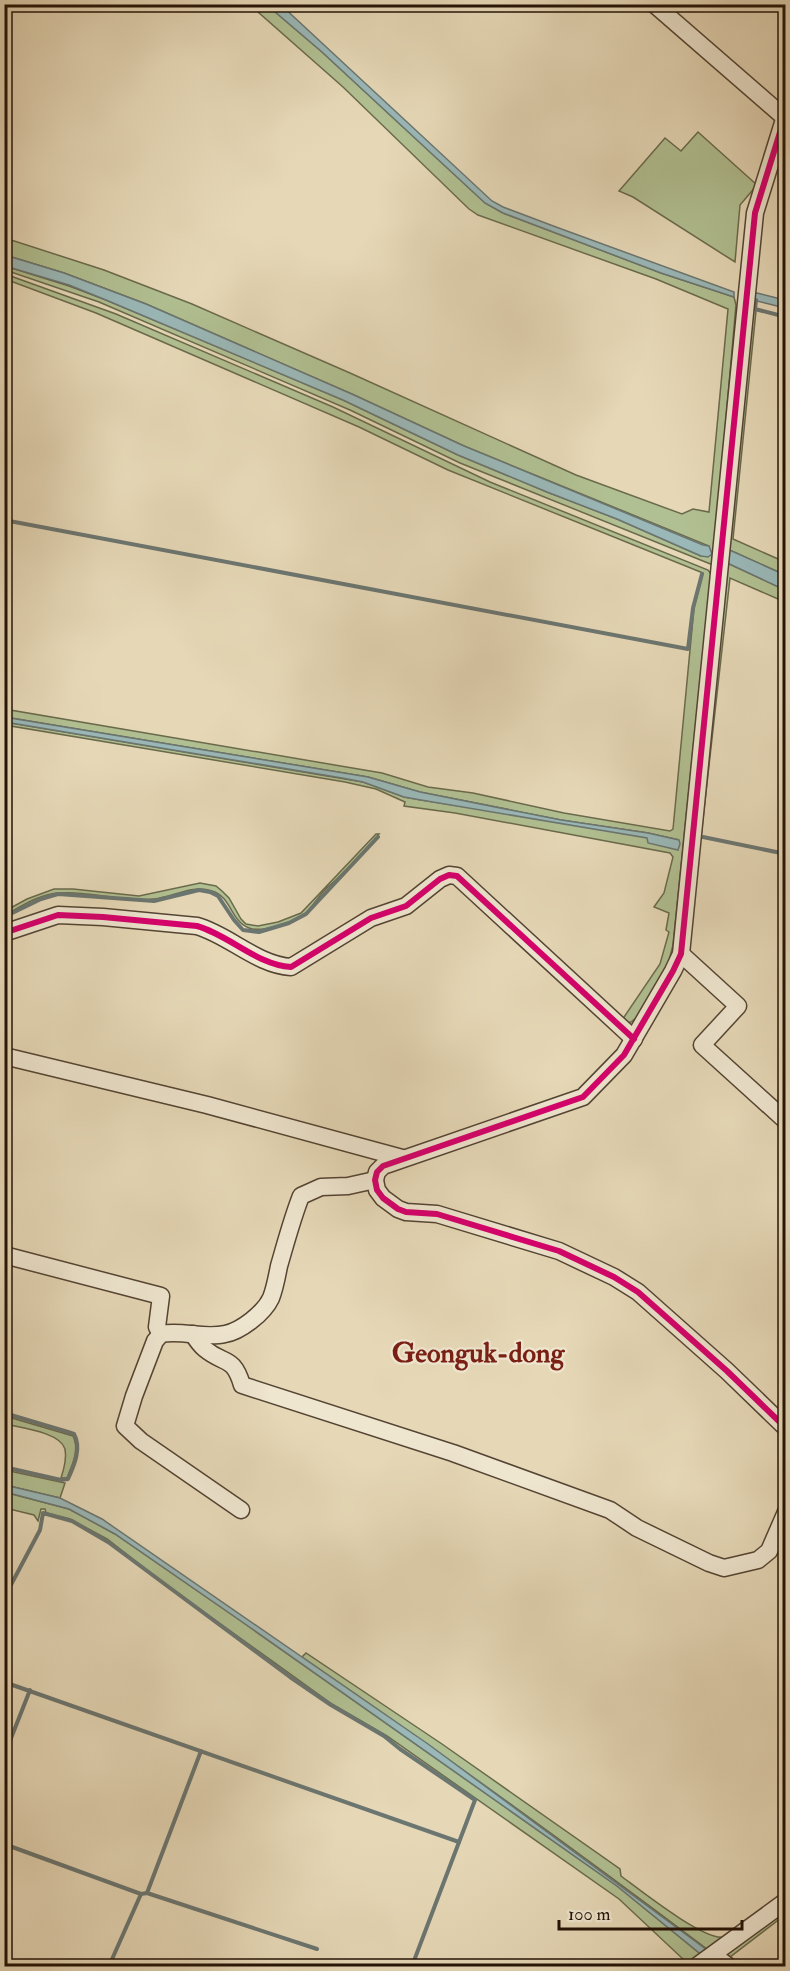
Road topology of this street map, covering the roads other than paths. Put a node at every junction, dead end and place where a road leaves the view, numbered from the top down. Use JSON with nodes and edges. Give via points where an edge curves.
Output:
{"nodes":[{"id":1,"x":657,"y":6,"type":"edge"},
{"id":2,"x":785,"y":115,"type":"edge"},
{"id":3,"x":4,"y":933,"type":"edge"},
{"id":4,"x":681,"y":954,"type":"junction"},
{"id":5,"x":634,"y":1039,"type":"junction"},
{"id":6,"x":4,"y":1056,"type":"edge"},
{"id":7,"x":786,"y":1121,"type":"edge"},
{"id":8,"x":402,"y":1158,"type":"junction"},
{"id":9,"x":375,"y":1180,"type":"junction"},
{"id":10,"x":4,"y":1255,"type":"edge"},
{"id":11,"x":161,"y":1334,"type":"junction"},
{"id":12,"x":193,"y":1334,"type":"junction"},
{"id":13,"x":785,"y":1430,"type":"edge"},
{"id":14,"x":241,"y":1510,"type":"dead end"},
{"id":15,"x":786,"y":1512,"type":"edge"},
{"id":16,"x":786,"y":1901,"type":"edge"},
{"id":17,"x":713,"y":1954,"type":"junction"},
{"id":18,"x":696,"y":1966,"type":"edge"},
{"id":19,"x":728,"y":1966,"type":"edge"}],
"edges":[{"from":1,"to":2,"type":"street"},
{"from":2,"to":4,"type":"street","via":[[755,213]]},
{"from":3,"to":5,"type":"street","via":[[58,915],[178,923],[211,930],[262,958],[291,967],[371,918],[406,906],[440,879],[457,876]]},
{"from":4,"to":5,"type":"street"},
{"from":4,"to":7,"type":"street","via":[[738,1006],[702,1045]]},
{"from":5,"to":8,"type":"street","via":[[624,1055],[583,1097]]},
{"from":6,"to":8,"type":"street"},
{"from":8,"to":9,"type":"street","via":[[383,1166]]},
{"from":9,"to":12,"type":"street","via":[[321,1188],[301,1196],[271,1299],[257,1315],[226,1334]]},
{"from":9,"to":13,"type":"street","via":[[383,1198],[398,1209],[437,1214],[559,1251],[614,1277],[638,1292],[727,1371]]},
{"from":10,"to":11,"type":"street","via":[[161,1296],[157,1327]]},
{"from":11,"to":12,"type":"street"},
{"from":11,"to":14,"type":"street","via":[[125,1426]]},
{"from":12,"to":15,"type":"street","via":[[206,1350],[231,1363],[242,1385],[453,1453],[610,1510],[637,1528],[716,1566],[724,1568],[758,1560],[769,1551]]},
{"from":16,"to":17,"type":"street"},
{"from":17,"to":18,"type":"street"},
{"from":17,"to":19,"type":"street"}]}
